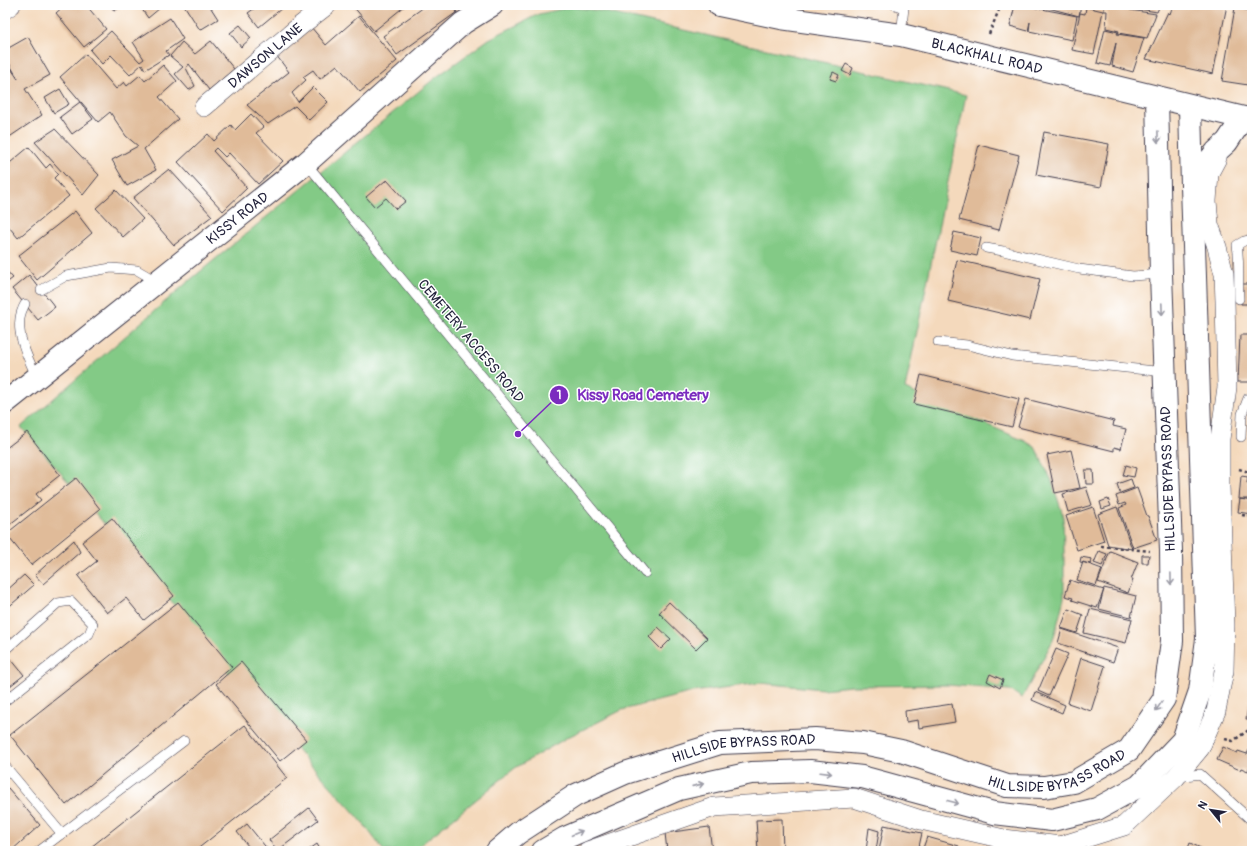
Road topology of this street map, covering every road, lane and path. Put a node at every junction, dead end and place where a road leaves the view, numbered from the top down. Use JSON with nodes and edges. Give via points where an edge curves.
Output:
{"nodes":[{"id":1,"x":11,"y":5,"type":"edge"},
{"id":2,"x":327,"y":5,"type":"edge"},
{"id":3,"x":492,"y":5,"type":"edge"},
{"id":4,"x":719,"y":5,"type":"edge"},
{"id":5,"x":895,"y":5,"type":"edge"},
{"id":6,"x":1001,"y":5,"type":"edge"},
{"id":7,"x":5,"y":9,"type":"edge"},
{"id":8,"x":466,"y":14,"type":"edge"},
{"id":9,"x":901,"y":35,"type":"junction"},
{"id":10,"x":980,"y":55,"type":"junction"},
{"id":11,"x":1157,"y":98,"type":"junction"},
{"id":12,"x":1190,"y":106,"type":"junction"},
{"id":13,"x":204,"y":107,"type":"dead end"},
{"id":14,"x":1248,"y":119,"type":"edge"},
{"id":15,"x":1227,"y":142,"type":"junction"},
{"id":16,"x":306,"y":163,"type":"junction"},
{"id":17,"x":1192,"y":186,"type":"junction"},
{"id":18,"x":1252,"y":238,"type":"edge"},
{"id":19,"x":986,"y":248,"type":"dead end"},
{"id":20,"x":1161,"y":274,"type":"junction"},
{"id":21,"x":157,"y":282,"type":"junction"},
{"id":22,"x":41,"y":290,"type":"dead end"},
{"id":23,"x":1239,"y":299,"type":"dead end"},
{"id":24,"x":25,"y":304,"type":"dead end"},
{"id":25,"x":938,"y":342,"type":"dead end"},
{"id":26,"x":1165,"y":372,"type":"junction"},
{"id":27,"x":37,"y":378,"type":"junction"},
{"id":28,"x":1252,"y":397,"type":"edge"},
{"id":29,"x":5,"y":403,"type":"edge"},
{"id":30,"x":1240,"y":437,"type":"dead end"},
{"id":31,"x":1102,"y":546,"type":"dead end"},
{"id":32,"x":1171,"y":551,"type":"junction"},
{"id":33,"x":645,"y":573,"type":"dead end"},
{"id":34,"x":5,"y":650,"type":"edge"},
{"id":35,"x":5,"y":701,"type":"edge"},
{"id":36,"x":184,"y":741,"type":"dead end"},
{"id":37,"x":5,"y":766,"type":"edge"},
{"id":38,"x":1176,"y":778,"type":"junction"},
{"id":39,"x":1252,"y":821,"type":"edge"},
{"id":40,"x":62,"y":834,"type":"junction"},
{"id":41,"x":39,"y":851,"type":"edge"},
{"id":42,"x":497,"y":851,"type":"edge"},
{"id":43,"x":543,"y":851,"type":"edge"},
{"id":44,"x":588,"y":851,"type":"edge"}],
"edges":[{"from":1,"to":7,"type":"street"},
{"from":2,"to":13,"type":"street","name":"DAWSON LANE"},
{"from":3,"to":8,"type":"street","name":"KISSY ROAD"},
{"from":4,"to":9,"type":"street","name":"BLACKHALL ROAD"},
{"from":5,"to":9,"type":"lane","via":[[904,8]]},
{"from":6,"to":10,"type":"path"},
{"from":8,"to":16,"type":"street","name":"KISSY ROAD"},
{"from":9,"to":10,"type":"street","name":"BLACKHALL ROAD"},
{"from":10,"to":11,"type":"street","name":"BLACKHALL ROAD"},
{"from":11,"to":12,"type":"street","name":"BLACKHALL ROAD"},
{"from":11,"to":20,"type":"street","name":"HILLSIDE BYPASS ROAD","one_way":true},
{"from":12,"to":14,"type":"street","name":"BLACKHALL ROAD"},
{"from":12,"to":17,"type":"street","name":"HILLSIDE BYPASS ROAD"},
{"from":14,"to":15,"type":"street"},
{"from":15,"to":17,"type":"street","via":[[1204,167]]},
{"from":15,"to":38,"type":"street","via":[[1209,173],[1207,201],[1209,224],[1218,247],[1224,274],[1225,300],[1227,387],[1220,439],[1224,671],[1216,711],[1203,742]]},
{"from":16,"to":21,"type":"street","name":"KISSY ROAD"},
{"from":16,"to":33,"type":"lane","name":"CEMETERY ACCESS ROAD"},
{"from":43,"to":17,"type":"street","name":"HILLSIDE BYPASS ROAD","one_way":true,"via":[[565,838],[679,789],[751,773],[810,771],[862,777],[994,813],[1052,820],[1097,809],[1139,786],[1183,740],[1200,692],[1208,639]]},
{"from":18,"to":23,"type":"lane","via":[[1237,245],[1240,260]]},
{"from":19,"to":20,"type":"lane","via":[[1079,269],[1133,276]]},
{"from":20,"to":26,"type":"street","name":"HILLSIDE BYPASS ROAD","one_way":true},
{"from":21,"to":22,"type":"lane","via":[[137,270],[111,268],[66,276]]},
{"from":21,"to":27,"type":"street","name":"KISSY ROAD"},
{"from":24,"to":27,"type":"lane","via":[[19,324],[21,342]]},
{"from":25,"to":26,"type":"lane","via":[[967,345],[1012,356]]},
{"from":26,"to":32,"type":"street","name":"HILLSIDE BYPASS ROAD"},
{"from":27,"to":29,"type":"street","name":"KISSY ROAD"},
{"from":28,"to":30,"type":"lane","via":[[1248,398],[1242,414]]},
{"from":31,"to":32,"type":"path"},
{"from":32,"to":42,"type":"street","name":"HILLSIDE BYPASS ROAD","one_way":true,"via":[[1172,641],[1164,699],[1129,750],[1074,782],[1044,787],[1007,786],[901,752],[863,743],[815,739],[720,743],[625,773],[576,795],[518,833]]},
{"from":34,"to":35,"type":"lane","via":[[58,603],[71,601],[93,624],[89,634]]},
{"from":36,"to":40,"type":"lane"},
{"from":37,"to":40,"type":"lane"},
{"from":38,"to":39,"type":"lane","via":[[1200,774]]},
{"from":38,"to":44,"type":"street","via":[[1124,826],[1060,846],[989,836],[921,820],[854,798],[714,807]]},
{"from":40,"to":41,"type":"lane"}]}
